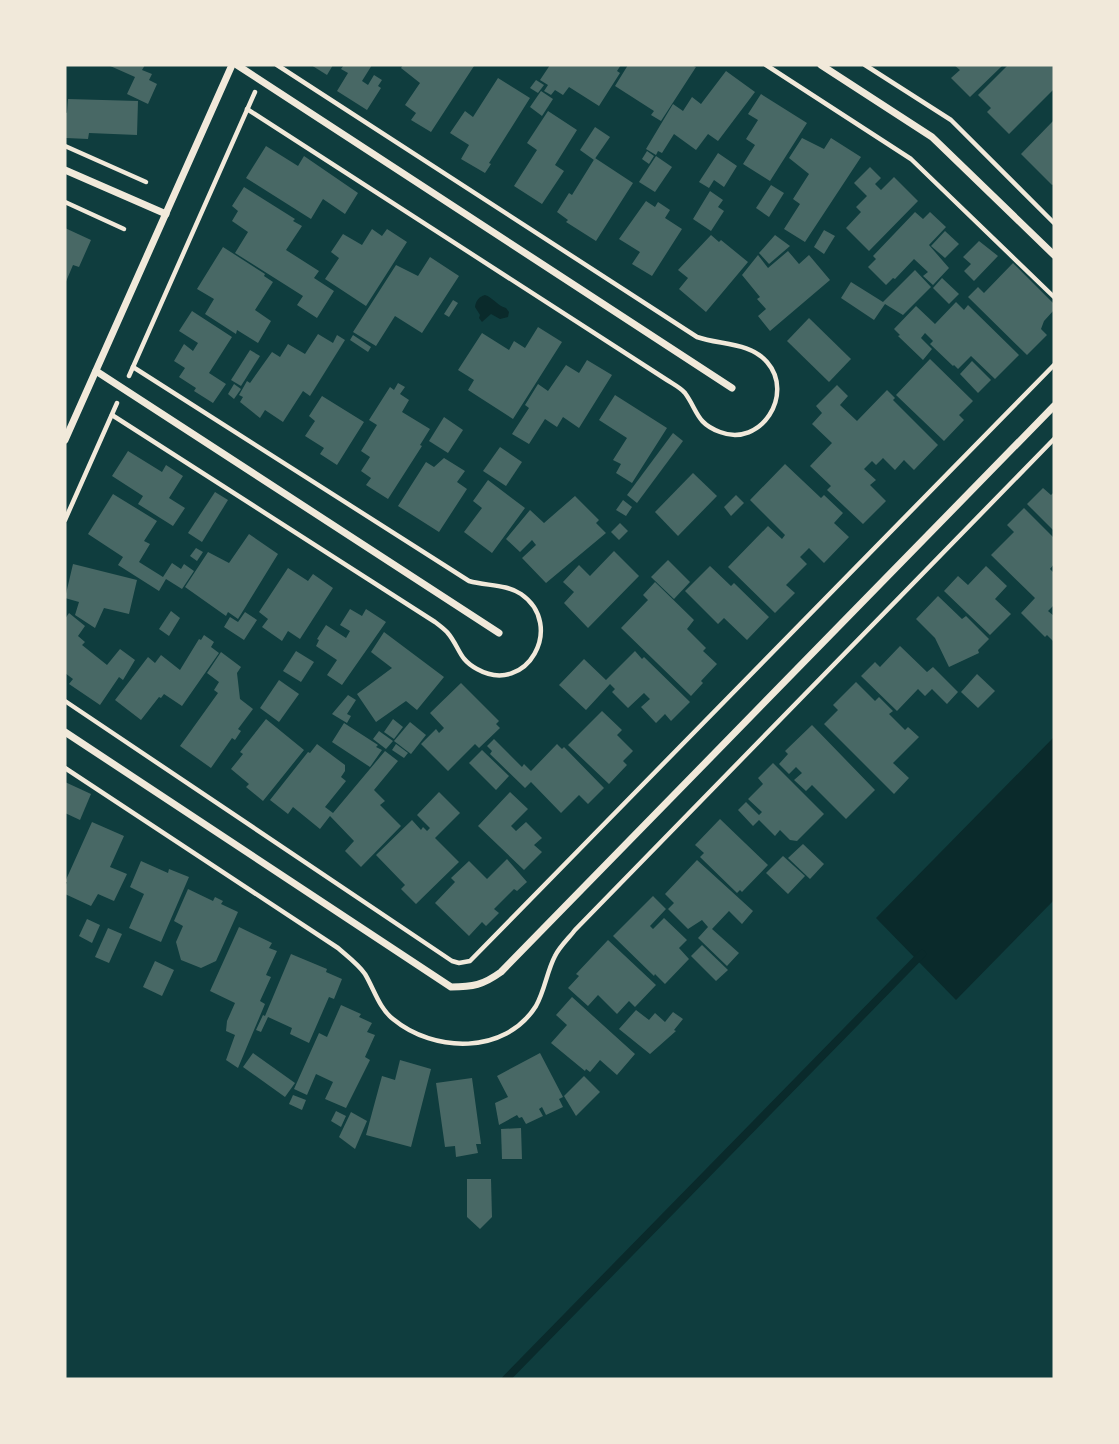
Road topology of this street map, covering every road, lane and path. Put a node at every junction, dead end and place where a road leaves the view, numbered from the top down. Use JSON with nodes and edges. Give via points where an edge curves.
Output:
{"nodes":[{"id":1,"x":235,"y":65,"type":"edge"},
{"id":2,"x":766,"y":65,"type":"edge"},
{"id":3,"x":821,"y":65,"type":"edge"},
{"id":4,"x":865,"y":65,"type":"edge"},
{"id":5,"x":260,"y":80,"type":"junction"},
{"id":6,"x":65,"y":146,"type":"edge"},
{"id":7,"x":65,"y":170,"type":"edge"},
{"id":8,"x":146,"y":182,"type":"dead end"},
{"id":9,"x":65,"y":202,"type":"edge"},
{"id":10,"x":166,"y":214,"type":"junction"},
{"id":11,"x":1054,"y":223,"type":"edge"},
{"id":12,"x":124,"y":229,"type":"dead end"},
{"id":13,"x":1054,"y":255,"type":"edge"},
{"id":14,"x":1054,"y":297,"type":"edge"},
{"id":15,"x":1054,"y":365,"type":"edge"},
{"id":16,"x":96,"y":370,"type":"junction"},
{"id":17,"x":732,"y":388,"type":"dead end"},
{"id":18,"x":124,"y":389,"type":"junction"},
{"id":19,"x":1054,"y":406,"type":"edge"},
{"id":20,"x":1054,"y":439,"type":"edge"},
{"id":21,"x":65,"y":440,"type":"edge"},
{"id":22,"x":65,"y":520,"type":"edge"},
{"id":23,"x":499,"y":633,"type":"dead end"},
{"id":24,"x":65,"y":701,"type":"edge"},
{"id":25,"x":65,"y":732,"type":"edge"},
{"id":26,"x":65,"y":768,"type":"edge"}],
"edges":[{"from":1,"to":5,"type":"street"},
{"from":1,"to":10,"type":"street"},
{"from":2,"to":14,"type":"path","via":[[911,159]]},
{"from":3,"to":13,"type":"street","via":[[932,137]]},
{"from":4,"to":11,"type":"path","via":[[951,120]]},
{"from":5,"to":17,"type":"street"},
{"from":5,"to":18,"type":"path"},
{"from":6,"to":8,"type":"path"},
{"from":7,"to":10,"type":"street"},
{"from":9,"to":12,"type":"path"},
{"from":10,"to":16,"type":"street"},
{"from":15,"to":24,"type":"path","via":[[465,963],[452,961]]},
{"from":16,"to":18,"type":"street"},
{"from":16,"to":21,"type":"street"},
{"from":18,"to":22,"type":"path"},
{"from":18,"to":23,"type":"street"},
{"from":19,"to":25,"type":"street","via":[[486,983],[451,986]]},
{"from":20,"to":26,"type":"path","via":[[575,930],[556,955],[536,1006],[498,1038],[473,1044],[445,1043],[418,1035],[392,1018],[363,971],[338,948]]}]}
